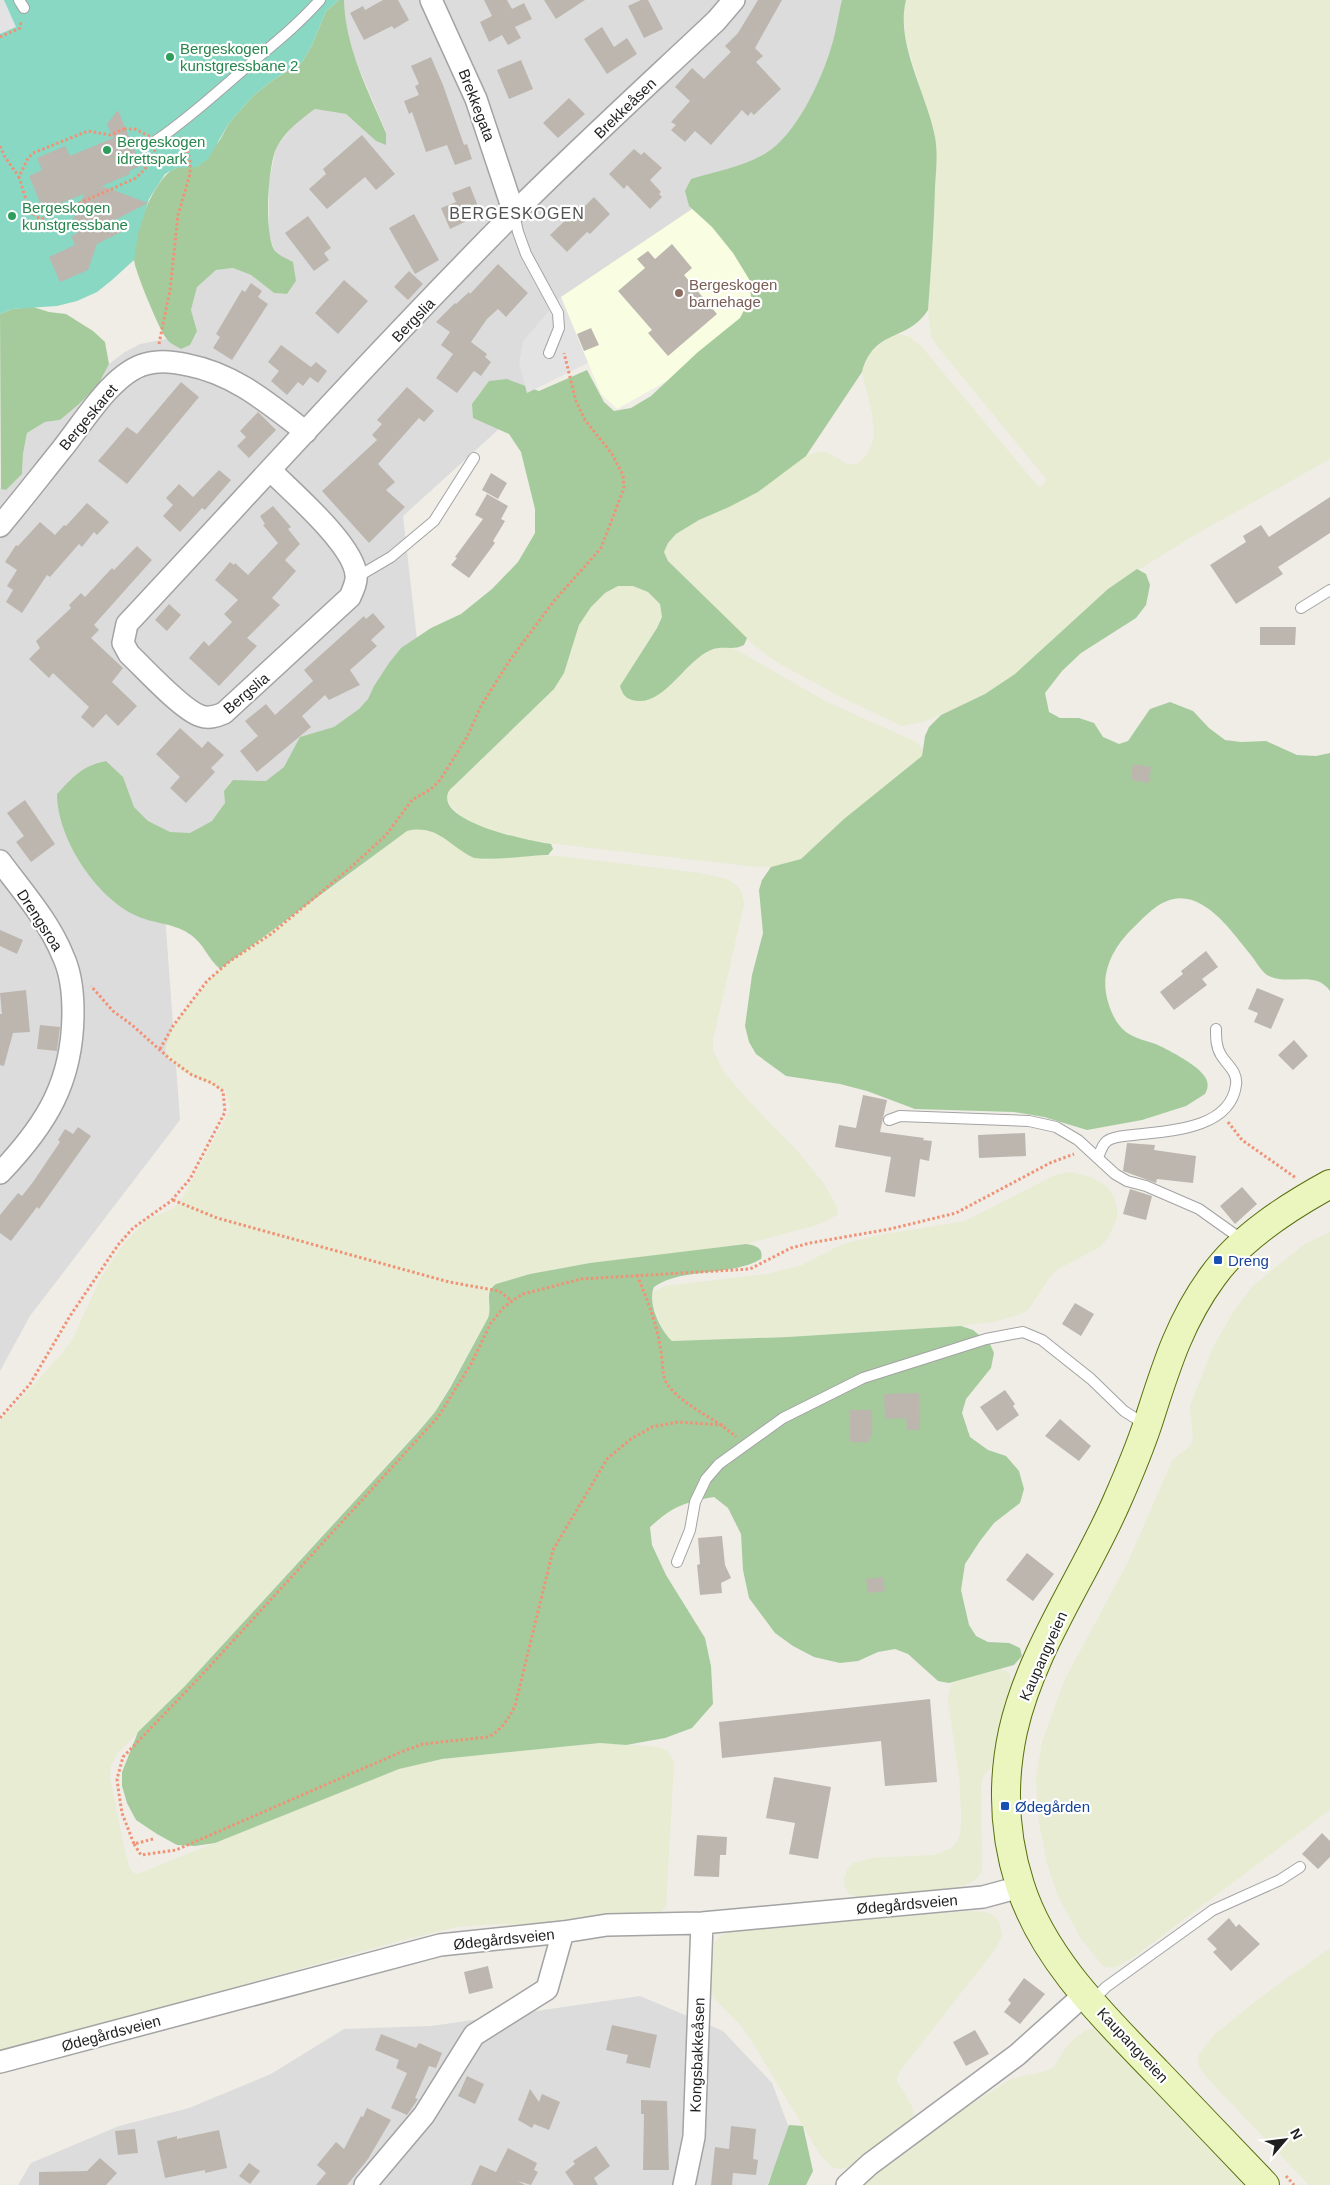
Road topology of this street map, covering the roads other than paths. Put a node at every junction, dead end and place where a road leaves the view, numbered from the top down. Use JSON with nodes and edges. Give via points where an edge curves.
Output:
{"nodes":[{"id":1,"x":320,"y":0,"type":"edge"},
{"id":2,"x":734,"y":0,"type":"edge"},
{"id":3,"x":438,"y":2,"type":"edge"},
{"id":4,"x":157,"y":140,"type":"road end"},
{"id":5,"x":514,"y":213,"type":"junction"},
{"id":6,"x":549,"y":353,"type":"dead end"},
{"id":7,"x":306,"y":432,"type":"junction"},
{"id":8,"x":474,"y":458,"type":"dead end"},
{"id":9,"x":270,"y":470,"type":"junction"},
{"id":10,"x":0,"y":526,"type":"edge"},
{"id":11,"x":357,"y":577,"type":"junction"},
{"id":12,"x":1330,"y":590,"type":"edge"},
{"id":13,"x":1301,"y":608,"type":"dead end"},
{"id":14,"x":0,"y":861,"type":"edge"},
{"id":15,"x":1216,"y":1029,"type":"dead end"},
{"id":16,"x":889,"y":1120,"type":"dead end"},
{"id":17,"x":1098,"y":1158,"type":"junction"},
{"id":18,"x":0,"y":1173,"type":"edge"},
{"id":19,"x":1322,"y":1188,"type":"edge"},
{"id":20,"x":1245,"y":1242,"type":"junction"},
{"id":21,"x":1147,"y":1426,"type":"junction"},
{"id":22,"x":677,"y":1562,"type":"dead end"},
{"id":23,"x":1300,"y":1867,"type":"dead end"},
{"id":24,"x":1020,"y":1887,"type":"junction"},
{"id":25,"x":702,"y":1923,"type":"junction"},
{"id":26,"x":563,"y":1932,"type":"junction"},
{"id":27,"x":1089,"y":1997,"type":"junction"},
{"id":28,"x":0,"y":2062,"type":"edge"},
{"id":29,"x":1273,"y":2178,"type":"edge"},
{"id":30,"x":365,"y":2185,"type":"edge"},
{"id":31,"x":684,"y":2185,"type":"edge"},
{"id":32,"x":847,"y":2185,"type":"edge"}],
"edges":[{"from":1,"to":4,"type":"lane","via":[[283,38]]},
{"from":2,"to":5,"type":"street","name":"Brekkeåsen","via":[[716,21]]},
{"from":3,"to":5,"type":"street","name":"Brekkegata","via":[[476,99]]},
{"from":5,"to":6,"type":"lane","via":[[526,254],[558,313],[559,328]]},
{"from":5,"to":7,"type":"street","name":"Bergslia"},
{"from":7,"to":9,"type":"street","name":"Bergslia"},
{"from":7,"to":10,"type":"street","name":"Bergeskaret","via":[[253,391],[206,368],[159,362],[135,368],[107,392]]},
{"from":8,"to":11,"type":"lane","via":[[434,521],[391,557]]},
{"from":9,"to":11,"type":"street","via":[[340,541],[355,566]]},
{"from":9,"to":11,"type":"street","name":"Bergslia","via":[[127,624],[123,643],[129,654],[188,709],[201,716],[224,714],[350,597]]},
{"from":12,"to":13,"type":"lane"},
{"from":14,"to":18,"type":"street","name":"Drengsroa","via":[[41,916],[64,957],[71,979],[73,1036],[61,1086],[49,1113]]},
{"from":15,"to":17,"type":"lane","via":[[1217,1045],[1235,1075],[1236,1085],[1221,1112],[1195,1126],[1116,1137],[1107,1141]]},
{"from":16,"to":17,"type":"lane","via":[[900,1116],[1029,1121],[1056,1127],[1078,1140]]},
{"from":17,"to":20,"type":"lane","via":[[1127,1181],[1199,1209]]},
{"from":19,"to":20,"type":"main road","name":"Kaupangveien"},
{"from":20,"to":21,"type":"main road","name":"Kaupangveien","via":[[1215,1273],[1183,1323]]},
{"from":21,"to":22,"type":"lane","via":[[1124,1411],[1091,1379],[1042,1340],[1023,1332],[986,1339],[863,1378],[783,1418],[719,1464],[706,1479],[695,1502],[690,1530]]},
{"from":21,"to":24,"type":"main road","name":"Kaupangveien","via":[[1098,1544],[1034,1669],[1014,1729],[1005,1799]]},
{"from":23,"to":27,"type":"lane","via":[[1280,1880],[1213,1910]]},
{"from":24,"to":25,"type":"street","name":"Ødegårdsveien","via":[[983,1897]]},
{"from":24,"to":27,"type":"main road","name":"Kaupangveien","via":[[1044,1938]]},
{"from":25,"to":26,"type":"street","name":"Ødegårdsveien","via":[[607,1925]]},
{"from":25,"to":31,"type":"street","name":"Kongsbakkeåsen","via":[[694,2137]]},
{"from":26,"to":28,"type":"street","name":"Ødegårdsveien","via":[[440,1945]]},
{"from":26,"to":30,"type":"street","via":[[547,1989],[474,2035],[424,2115]]},
{"from":27,"to":29,"type":"main road","name":"Kaupangveien","via":[[1125,2039]]},
{"from":27,"to":32,"type":"street"}]}
